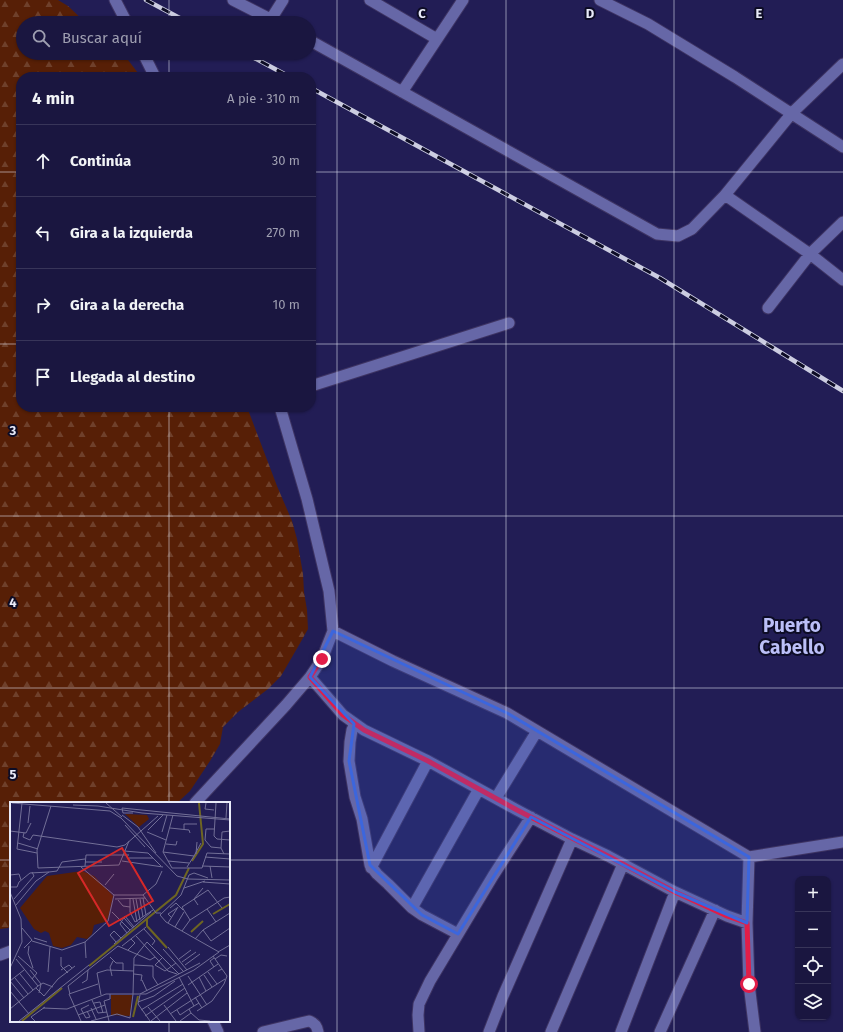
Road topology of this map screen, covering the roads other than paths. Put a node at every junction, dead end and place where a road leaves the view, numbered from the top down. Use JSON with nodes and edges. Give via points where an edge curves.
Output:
{"nodes":[{"id":1,"x":115,"y":0,"type":"edge"},
{"id":2,"x":233,"y":0,"type":"edge"},
{"id":3,"x":283,"y":0,"type":"edge"},
{"id":4,"x":370,"y":0,"type":"edge"},
{"id":5,"x":463,"y":0,"type":"edge"},
{"id":6,"x":600,"y":0,"type":"edge"},
{"id":7,"x":123,"y":16,"type":"edge"},
{"id":8,"x":265,"y":16,"type":"edge"},
{"id":9,"x":277,"y":16,"type":"edge"},
{"id":10,"x":438,"y":39,"type":"junction"},
{"id":11,"x":316,"y":44,"type":"edge"},
{"id":12,"x":146,"y":60,"type":"edge"},
{"id":13,"x":843,"y":64,"type":"edge"},
{"id":14,"x":152,"y":72,"type":"edge"},
{"id":15,"x":402,"y":92,"type":"junction"},
{"id":16,"x":792,"y":113,"type":"junction"},
{"id":17,"x":843,"y":148,"type":"edge"},
{"id":18,"x":725,"y":195,"type":"junction"},
{"id":19,"x":843,"y":222,"type":"edge"},
{"id":20,"x":810,"y":254,"type":"junction"},
{"id":21,"x":843,"y":280,"type":"edge"},
{"id":22,"x":768,"y":308,"type":"dead end"},
{"id":23,"x":509,"y":322,"type":"dead end"},
{"id":24,"x":316,"y":384,"type":"edge"},
{"id":25,"x":281,"y":412,"type":"edge"},
{"id":26,"x":333,"y":631,"type":"junction"},
{"id":27,"x":310,"y":677,"type":"junction"},
{"id":28,"x":354,"y":724,"type":"junction"},
{"id":29,"x":537,"y":731,"type":"junction"},
{"id":30,"x":428,"y":761,"type":"junction"},
{"id":31,"x":479,"y":789,"type":"junction"},
{"id":32,"x":496,"y":798,"type":"junction"},
{"id":33,"x":196,"y":802,"type":"edge"},
{"id":34,"x":531,"y":817,"type":"junction"},
{"id":35,"x":572,"y":838,"type":"junction"},
{"id":36,"x":843,"y":842,"type":"edge"},
{"id":37,"x":749,"y":857,"type":"junction"},
{"id":38,"x":623,"y":864,"type":"junction"},
{"id":39,"x":372,"y":868,"type":"junction"},
{"id":40,"x":675,"y":892,"type":"junction"},
{"id":41,"x":412,"y":908,"type":"junction"},
{"id":42,"x":715,"y":910,"type":"junction"},
{"id":43,"x":747,"y":923,"type":"junction"},
{"id":44,"x":458,"y":934,"type":"junction"},
{"id":45,"x":10,"y":951,"type":"edge"},
{"id":46,"x":0,"y":955,"type":"edge"},
{"id":47,"x":213,"y":1022,"type":"edge"},
{"id":48,"x":665,"y":1029,"type":"edge"},
{"id":49,"x":280,"y":1030,"type":"edge"},
{"id":50,"x":218,"y":1032,"type":"edge"},
{"id":51,"x":263,"y":1032,"type":"edge"},
{"id":52,"x":318,"y":1032,"type":"edge"},
{"id":53,"x":419,"y":1032,"type":"edge"},
{"id":54,"x":489,"y":1032,"type":"edge"},
{"id":55,"x":551,"y":1032,"type":"edge"},
{"id":56,"x":621,"y":1032,"type":"edge"},
{"id":57,"x":755,"y":1032,"type":"edge"}],
"edges":[{"from":1,"to":7,"type":"street"},
{"from":2,"to":8,"type":"street"},
{"from":3,"to":9,"type":"street"},
{"from":4,"to":10,"type":"street"},
{"from":5,"to":10,"type":"street"},
{"from":6,"to":16,"type":"street","via":[[648,24]]},
{"from":10,"to":15,"type":"street"},
{"from":11,"to":15,"type":"street"},
{"from":12,"to":14,"type":"street"},
{"from":13,"to":16,"type":"street"},
{"from":15,"to":18,"type":"street","via":[[657,234],[678,236],[692,229]]},
{"from":16,"to":17,"type":"street"},
{"from":16,"to":18,"type":"street"},
{"from":18,"to":20,"type":"street"},
{"from":19,"to":20,"type":"street"},
{"from":20,"to":21,"type":"street"},
{"from":20,"to":22,"type":"street"},
{"from":23,"to":24,"type":"street"},
{"from":25,"to":26,"type":"street","via":[[307,499],[329,591]]},
{"from":26,"to":27,"type":"street","via":[[322,659]]},
{"from":26,"to":29,"type":"street","via":[[507,713]]},
{"from":27,"to":28,"type":"street"},
{"from":27,"to":33,"type":"street"},
{"from":28,"to":30,"type":"street"},
{"from":28,"to":39,"type":"street","via":[[349,761]]},
{"from":29,"to":32,"type":"street"},
{"from":29,"to":37,"type":"street"},
{"from":30,"to":31,"type":"street"},
{"from":30,"to":39,"type":"street"},
{"from":31,"to":32,"type":"street"},
{"from":31,"to":41,"type":"street"},
{"from":32,"to":34,"type":"street"},
{"from":34,"to":35,"type":"street"},
{"from":34,"to":44,"type":"street"},
{"from":35,"to":38,"type":"street"},
{"from":35,"to":54,"type":"street"},
{"from":36,"to":37,"type":"street"},
{"from":37,"to":43,"type":"street"},
{"from":38,"to":40,"type":"street"},
{"from":38,"to":55,"type":"street"},
{"from":39,"to":41,"type":"street"},
{"from":40,"to":42,"type":"street"},
{"from":40,"to":56,"type":"street"},
{"from":41,"to":44,"type":"street"},
{"from":42,"to":43,"type":"street"},
{"from":42,"to":48,"type":"street"},
{"from":43,"to":57,"type":"street","via":[[749,984]]},
{"from":44,"to":53,"type":"street","via":[[421,998]]},
{"from":45,"to":46,"type":"street"},
{"from":47,"to":50,"type":"street"},
{"from":49,"to":51,"type":"street"},
{"from":49,"to":52,"type":"street","via":[[309,1021],[314,1023]]}]}
